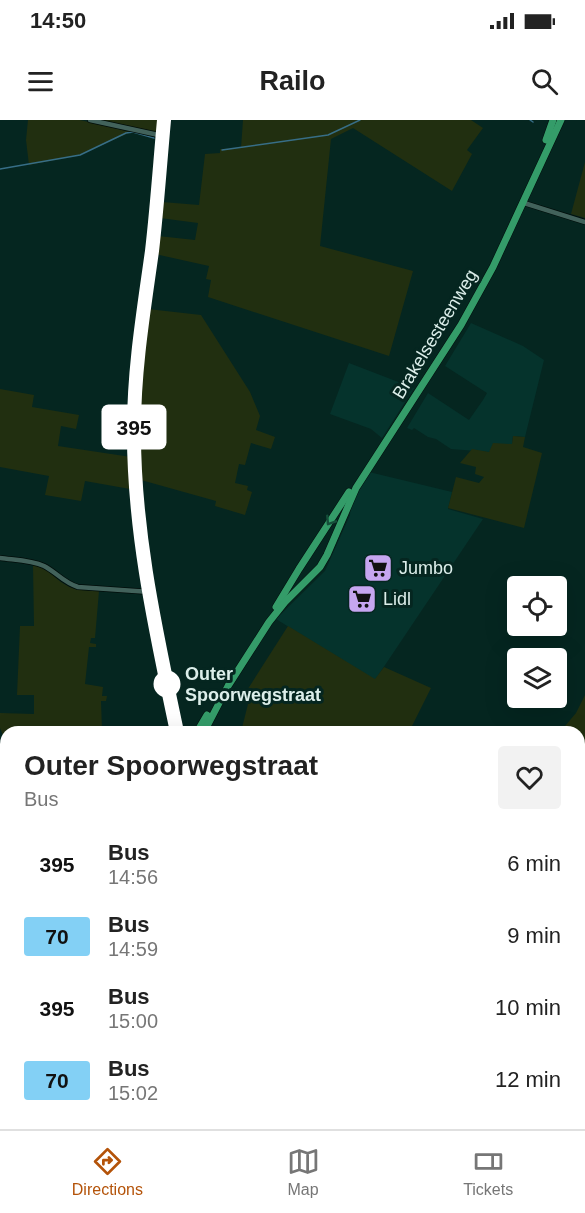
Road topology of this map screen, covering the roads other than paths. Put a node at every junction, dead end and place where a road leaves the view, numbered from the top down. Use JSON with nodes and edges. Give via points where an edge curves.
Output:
{"nodes":[{"id":1,"x":90,"y":120,"type":"edge"},
{"id":2,"x":165,"y":120,"type":"edge"},
{"id":3,"x":553,"y":120,"type":"edge"},
{"id":4,"x":561,"y":120,"type":"edge"},
{"id":5,"x":163,"y":136,"type":"junction"},
{"id":6,"x":524,"y":203,"type":"junction"},
{"id":7,"x":585,"y":222,"type":"edge"},
{"id":8,"x":312,"y":548,"type":"junction"},
{"id":9,"x":0,"y":558,"type":"edge"},
{"id":10,"x":325,"y":558,"type":"junction"},
{"id":11,"x":299,"y":568,"type":"junction"},
{"id":12,"x":311,"y":577,"type":"junction"},
{"id":13,"x":150,"y":592,"type":"junction"},
{"id":14,"x":176,"y":726,"type":"edge"},
{"id":15,"x":201,"y":726,"type":"edge"},
{"id":16,"x":207,"y":726,"type":"edge"}],
"edges":[{"from":1,"to":5,"type":"street"},
{"from":2,"to":5,"type":"street"},
{"from":3,"to":8,"type":"main road","name":"Brakelsesteenweg","one_way":true,"via":[[525,190],[473,297],[417,390]]},
{"from":4,"to":6,"type":"main road","name":"Brakelsesteenweg"},
{"from":5,"to":13,"type":"street","via":[[134,426],[138,512]]},
{"from":6,"to":7,"type":"street"},
{"from":6,"to":10,"type":"main road","name":"Brakelsesteenweg","via":[[461,325],[356,488]]},
{"from":8,"to":10,"type":"main road","via":[[316,558]]},
{"from":8,"to":11,"type":"main road","name":"Brakelsesteenweg"},
{"from":9,"to":13,"type":"street","via":[[39,564],[73,586]]},
{"from":10,"to":12,"type":"main road","name":"Brakelsesteenweg"},
{"from":11,"to":12,"type":"main road","via":[[309,567]]},
{"from":11,"to":15,"type":"main road","name":"Brakelsesteenweg"},
{"from":12,"to":16,"type":"main road","name":"Brakelsesteenweg","via":[[269,622]]},
{"from":13,"to":14,"type":"street"}]}
